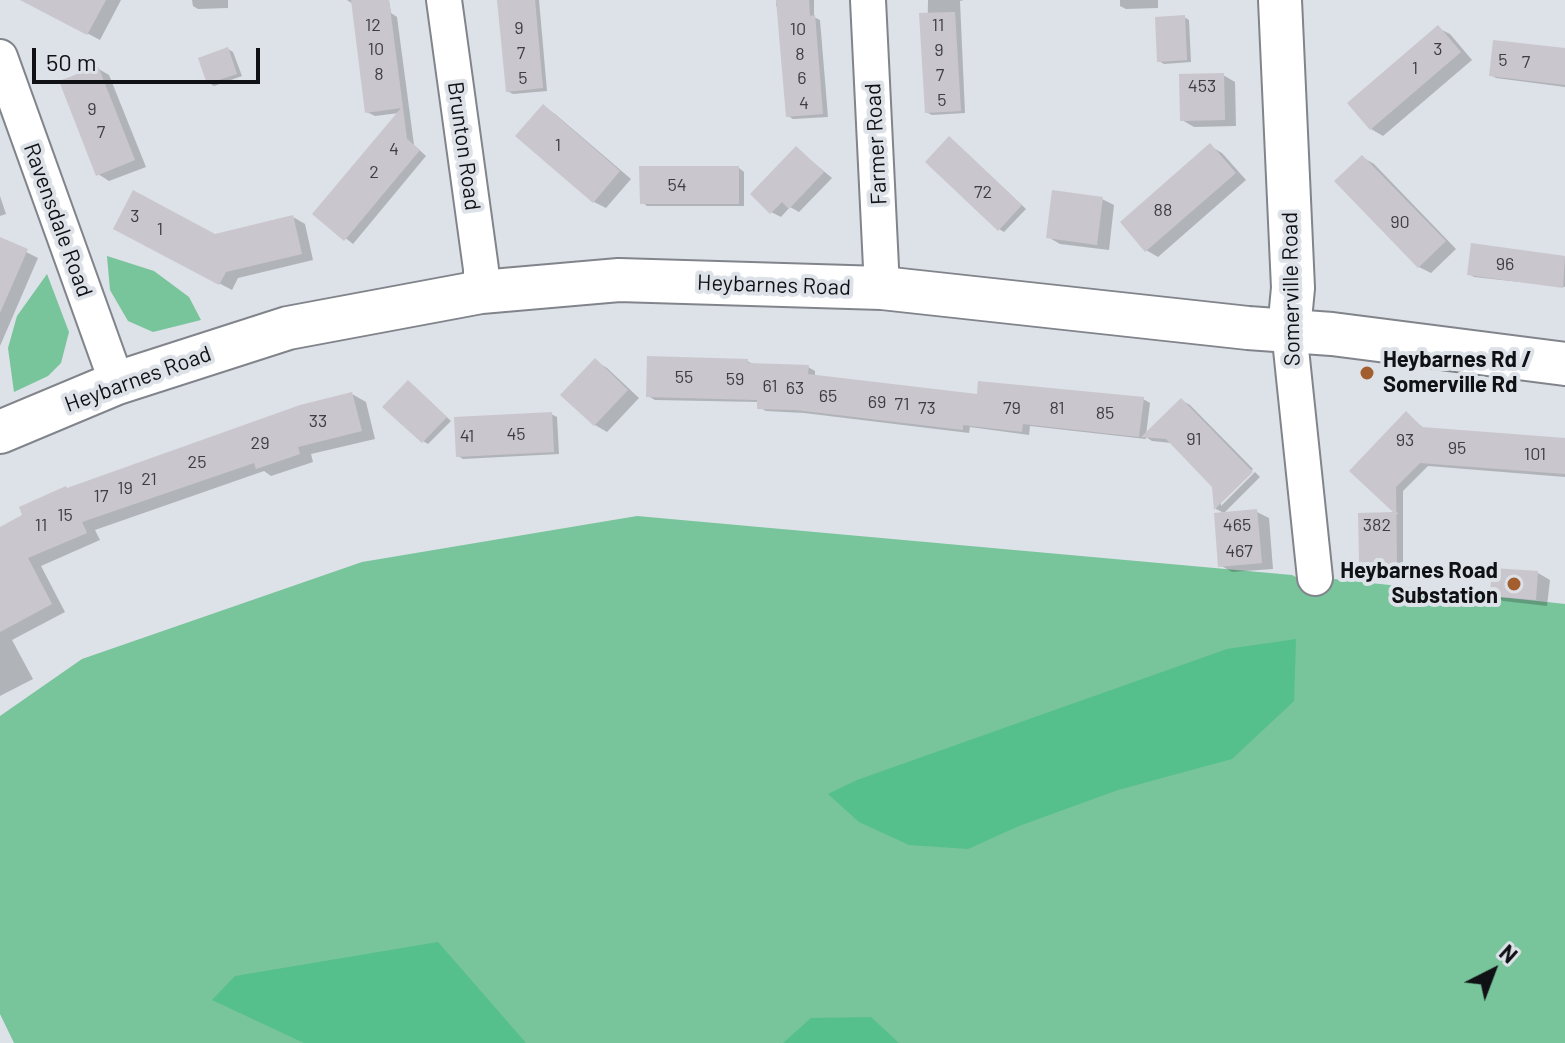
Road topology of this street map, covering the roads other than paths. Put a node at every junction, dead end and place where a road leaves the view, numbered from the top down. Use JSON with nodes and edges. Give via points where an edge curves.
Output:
{"nodes":[{"id":1,"x":444,"y":0,"type":"edge"},
{"id":2,"x":868,"y":0,"type":"edge"},
{"id":3,"x":1280,"y":0,"type":"edge"},
{"id":4,"x":0,"y":57,"type":"edge"},
{"id":5,"x":882,"y":288,"type":"junction"},
{"id":6,"x":481,"y":292,"type":"junction"},
{"id":7,"x":1289,"y":330,"type":"junction"},
{"id":8,"x":1565,"y":364,"type":"edge"},
{"id":9,"x":117,"y":383,"type":"junction"},
{"id":10,"x":0,"y":432,"type":"edge"},
{"id":11,"x":1315,"y":578,"type":"dead end"}],
"edges":[{"from":1,"to":6,"type":"street","name":"Brunton Road"},
{"from":2,"to":5,"type":"street","name":"Farmer Road"},
{"from":3,"to":7,"type":"street","name":"Somerville Road","via":[[1293,288]]},
{"from":4,"to":9,"type":"street","name":"Ravensdale Road"},
{"from":5,"to":6,"type":"street","name":"Heybarnes Road","via":[[619,280]]},
{"from":5,"to":7,"type":"street","name":"Heybarnes Road"},
{"from":6,"to":9,"type":"street","name":"Heybarnes Road","via":[[288,328]]},
{"from":7,"to":8,"type":"street","name":"Heybarnes Road"},
{"from":7,"to":11,"type":"street","name":"Somerville Road"},
{"from":9,"to":10,"type":"street","name":"Heybarnes Road"}]}
